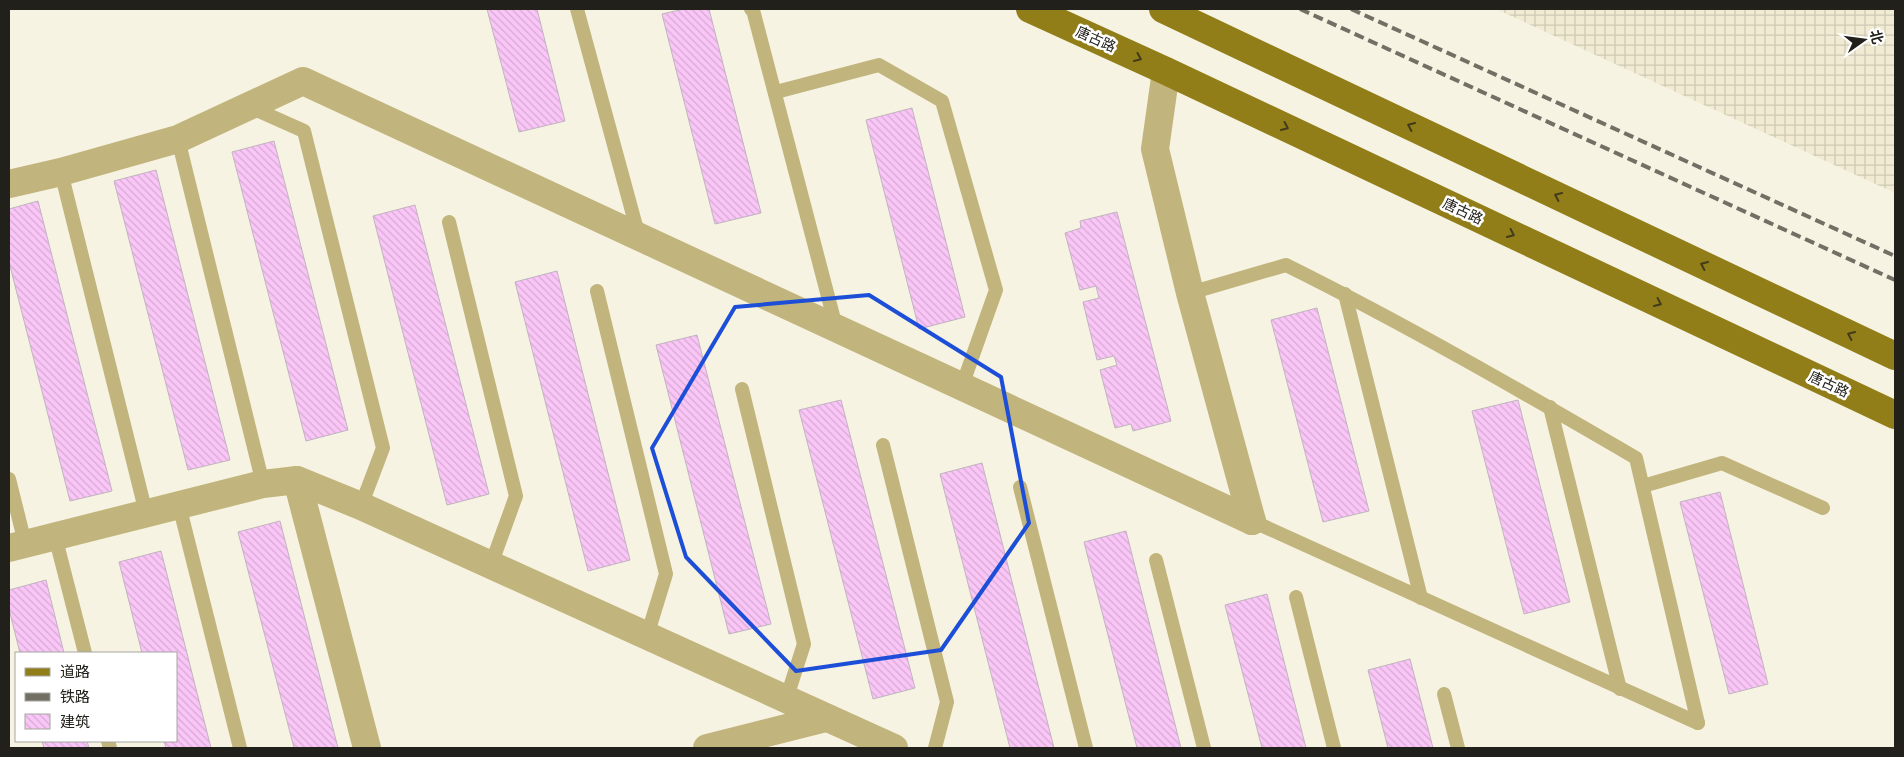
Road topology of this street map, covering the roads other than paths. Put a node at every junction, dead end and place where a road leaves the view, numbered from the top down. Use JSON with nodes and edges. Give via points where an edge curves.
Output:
{"nodes":[{"id":1,"x":577,"y":9,"type":"edge"},
{"id":2,"x":751,"y":9,"type":"edge"},
{"id":3,"x":1030,"y":9,"type":"edge"},
{"id":4,"x":1163,"y":9,"type":"edge"},
{"id":5,"x":1166,"y":70,"type":"junction"},
{"id":6,"x":776,"y":92,"type":"junction"},
{"id":7,"x":250,"y":107,"type":"junction"},
{"id":8,"x":178,"y":139,"type":"junction"},
{"id":9,"x":61,"y":172,"type":"junction"},
{"id":10,"x":9,"y":184,"type":"edge"},
{"id":11,"x":449,"y":222,"type":"dead end"},
{"id":12,"x":639,"y":237,"type":"junction"},
{"id":13,"x":597,"y":291,"type":"dead end"},
{"id":14,"x":1190,"y":293,"type":"junction"},
{"id":15,"x":1345,"y":294,"type":"junction"},
{"id":16,"x":836,"y":327,"type":"junction"},
{"id":17,"x":1895,"y":356,"type":"edge"},
{"id":18,"x":962,"y":386,"type":"junction"},
{"id":19,"x":742,"y":389,"type":"dead end"},
{"id":20,"x":1550,"y":407,"type":"junction"},
{"id":21,"x":1895,"y":415,"type":"edge"},
{"id":22,"x":883,"y":445,"type":"dead end"},
{"id":23,"x":9,"y":479,"type":"edge"},
{"id":24,"x":298,"y":480,"type":"junction"},
{"id":25,"x":263,"y":484,"type":"junction"},
{"id":26,"x":1643,"y":486,"type":"junction"},
{"id":27,"x":1020,"y":487,"type":"dead end"},
{"id":28,"x":179,"y":505,"type":"junction"},
{"id":29,"x":362,"y":506,"type":"junction"},
{"id":30,"x":1823,"y":508,"type":"dead end"},
{"id":31,"x":146,"y":513,"type":"junction"},
{"id":32,"x":1252,"y":521,"type":"junction"},
{"id":33,"x":55,"y":536,"type":"junction"},
{"id":34,"x":17,"y":546,"type":"edge"},
{"id":35,"x":1156,"y":560,"type":"dead end"},
{"id":36,"x":491,"y":565,"type":"junction"},
{"id":37,"x":1296,"y":597,"type":"dead end"},
{"id":38,"x":1422,"y":598,"type":"junction"},
{"id":39,"x":647,"y":636,"type":"junction"},
{"id":40,"x":85,"y":652,"type":"edge"},
{"id":41,"x":1620,"y":688,"type":"junction"},
{"id":42,"x":1444,"y":694,"type":"dead end"},
{"id":43,"x":786,"y":700,"type":"junction"},
{"id":44,"x":826,"y":718,"type":"junction"},
{"id":45,"x":240,"y":748,"type":"edge"},
{"id":46,"x":367,"y":748,"type":"edge"},
{"id":47,"x":707,"y":748,"type":"edge"},
{"id":48,"x":894,"y":748,"type":"edge"},
{"id":49,"x":935,"y":748,"type":"edge"},
{"id":50,"x":1086,"y":748,"type":"edge"},
{"id":51,"x":1204,"y":748,"type":"edge"},
{"id":52,"x":1334,"y":748,"type":"edge"},
{"id":53,"x":1458,"y":748,"type":"edge"}],
"edges":[{"from":1,"to":12,"type":"lane"},
{"from":2,"to":6,"type":"lane"},
{"from":3,"to":5,"type":"main road","name":"唐古路","one_way":true},
{"from":17,"to":4,"type":"main road","one_way":true},
{"from":5,"to":14,"type":"street","via":[[1155,149]]},
{"from":5,"to":21,"type":"main road","name":"唐古路","one_way":true},
{"from":6,"to":16,"type":"lane"},
{"from":6,"to":18,"type":"lane","via":[[879,65],[942,101],[996,290]]},
{"from":7,"to":8,"type":"street"},
{"from":7,"to":12,"type":"street","via":[[303,81]]},
{"from":7,"to":29,"type":"lane","via":[[304,131],[383,448]]},
{"from":8,"to":9,"type":"street"},
{"from":8,"to":25,"type":"lane"},
{"from":9,"to":10,"type":"street"},
{"from":9,"to":31,"type":"lane"},
{"from":11,"to":36,"type":"lane","via":[[516,496]]},
{"from":12,"to":16,"type":"street"},
{"from":13,"to":39,"type":"lane","via":[[666,574]]},
{"from":14,"to":15,"type":"lane","via":[[1286,265]]},
{"from":14,"to":32,"type":"street"},
{"from":15,"to":20,"type":"lane"},
{"from":15,"to":38,"type":"lane"},
{"from":16,"to":18,"type":"street"},
{"from":18,"to":32,"type":"street"},
{"from":19,"to":43,"type":"lane","via":[[804,644]]},
{"from":20,"to":26,"type":"lane","via":[[1636,458]]},
{"from":20,"to":41,"type":"lane"},
{"from":22,"to":49,"type":"lane","via":[[947,702]]},
{"from":23,"to":34,"type":"lane"},
{"from":24,"to":25,"type":"street"},
{"from":24,"to":29,"type":"street"},
{"from":24,"to":46,"type":"street"},
{"from":25,"to":28,"type":"street"},
{"from":26,"to":30,"type":"lane","via":[[1722,464]]},
{"from":26,"to":41,"type":"lane","via":[[1698,723]]},
{"from":27,"to":50,"type":"lane"},
{"from":28,"to":31,"type":"street"},
{"from":28,"to":45,"type":"lane"},
{"from":29,"to":36,"type":"street"},
{"from":31,"to":33,"type":"street"},
{"from":32,"to":38,"type":"lane"},
{"from":33,"to":34,"type":"street"},
{"from":33,"to":40,"type":"lane"},
{"from":35,"to":51,"type":"lane"},
{"from":36,"to":39,"type":"street"},
{"from":37,"to":52,"type":"lane"},
{"from":38,"to":41,"type":"lane"},
{"from":39,"to":43,"type":"street"},
{"from":42,"to":53,"type":"lane"},
{"from":43,"to":44,"type":"street"},
{"from":44,"to":47,"type":"street"},
{"from":44,"to":48,"type":"street"}]}
